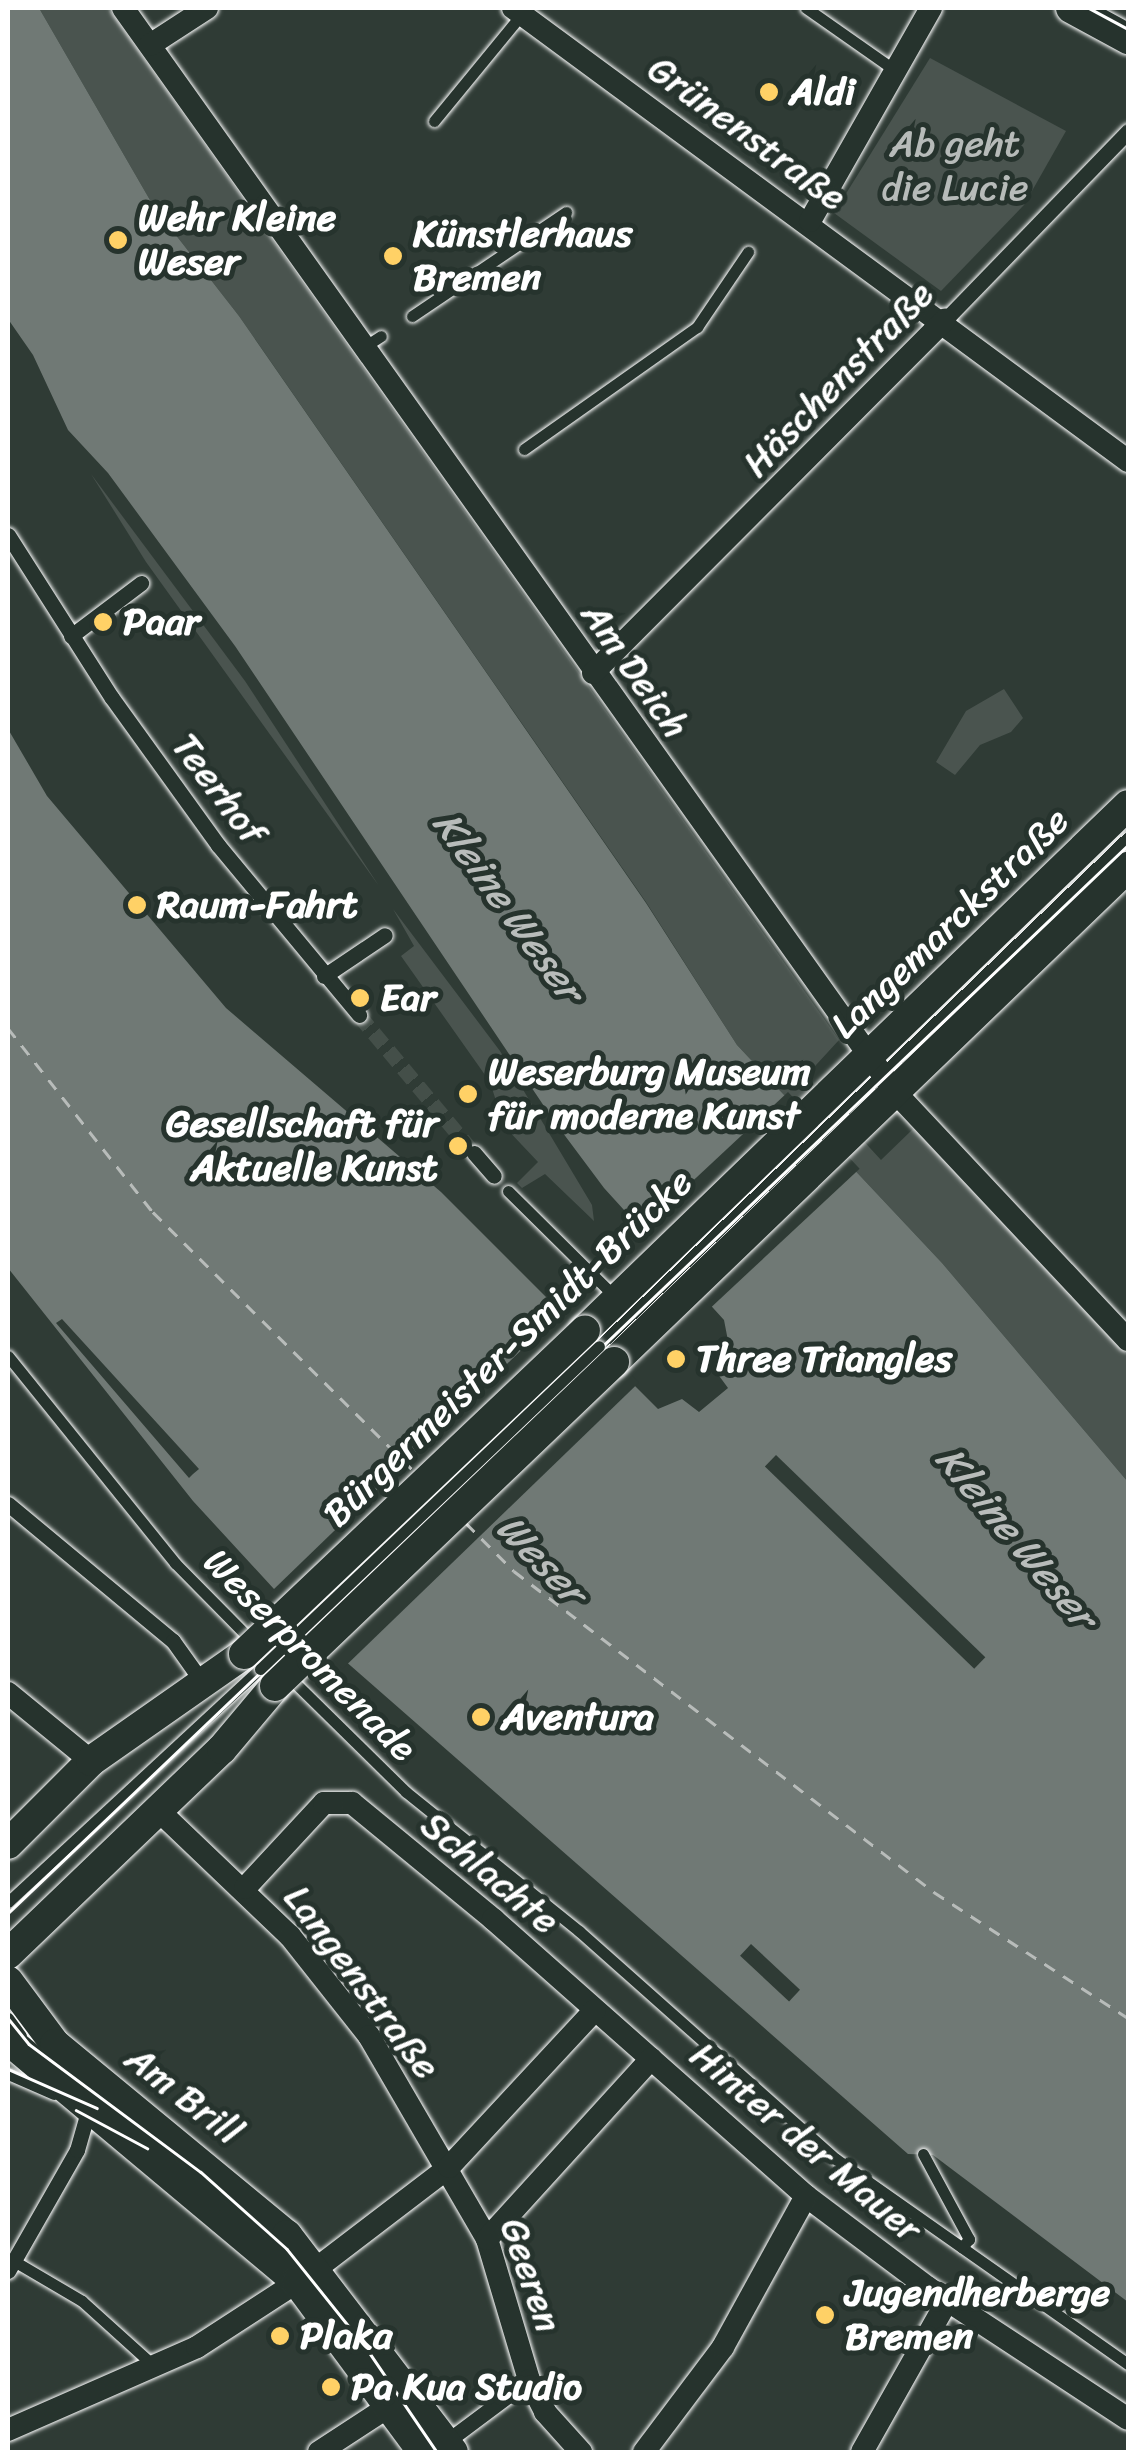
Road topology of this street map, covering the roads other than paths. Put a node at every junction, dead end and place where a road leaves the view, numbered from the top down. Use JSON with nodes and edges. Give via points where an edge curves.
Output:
{"nodes":[{"id":1,"x":123,"y":8,"type":"edge"},
{"id":2,"x":207,"y":8,"type":"edge"},
{"id":3,"x":806,"y":8,"type":"edge"},
{"id":4,"x":931,"y":8,"type":"edge"},
{"id":5,"x":1070,"y":8,"type":"edge"},
{"id":6,"x":1100,"y":8,"type":"edge"},
{"id":7,"x":518,"y":11,"type":"edge"},
{"id":8,"x":1128,"y":23,"type":"edge"},
{"id":9,"x":1128,"y":39,"type":"edge"},
{"id":10,"x":150,"y":45,"type":"junction"},
{"id":11,"x":896,"y":71,"type":"junction"},
{"id":12,"x":434,"y":120,"type":"dead end"},
{"id":13,"x":1128,"y":131,"type":"edge"},
{"id":14,"x":566,"y":212,"type":"dead end"},
{"id":15,"x":810,"y":220,"type":"junction"},
{"id":16,"x":748,"y":252,"type":"dead end"},
{"id":17,"x":412,"y":316,"type":"dead end"},
{"id":18,"x":945,"y":320,"type":"junction"},
{"id":19,"x":524,"y":449,"type":"dead end"},
{"id":20,"x":1128,"y":462,"type":"edge"},
{"id":21,"x":8,"y":535,"type":"edge"},
{"id":22,"x":141,"y":583,"type":"dead end"},
{"id":23,"x":71,"y":636,"type":"junction"},
{"id":24,"x":593,"y":673,"type":"junction"},
{"id":25,"x":1128,"y":805,"type":"edge"},
{"id":26,"x":1128,"y":837,"type":"edge"},
{"id":27,"x":1128,"y":868,"type":"edge"},
{"id":28,"x":384,"y":934,"type":"dead end"},
{"id":29,"x":324,"y":976,"type":"junction"},
{"id":30,"x":358,"y":1014,"type":"tunnel mouth"},
{"id":31,"x":883,"y":1074,"type":"junction"},
{"id":32,"x":842,"y":1115,"type":"junction"},
{"id":33,"x":474,"y":1154,"type":"tunnel mouth"},
{"id":34,"x":494,"y":1176,"type":"dead end"},
{"id":35,"x":508,"y":1192,"type":"dead end"},
{"id":36,"x":674,"y":1273,"type":"junction"},
{"id":37,"x":617,"y":1299,"type":"junction"},
{"id":38,"x":1128,"y":1340,"type":"edge"},
{"id":39,"x":599,"y":1346,"type":"junction"},
{"id":40,"x":8,"y":1356,"type":"edge"},
{"id":41,"x":8,"y":1504,"type":"edge"},
{"id":42,"x":260,"y":1670,"type":"junction"},
{"id":43,"x":203,"y":1683,"type":"junction"},
{"id":44,"x":8,"y":1693,"type":"edge"},
{"id":45,"x":91,"y":1761,"type":"junction"},
{"id":46,"x":159,"y":1812,"type":"junction"},
{"id":47,"x":8,"y":1844,"type":"edge"},
{"id":48,"x":246,"y":1888,"type":"junction"},
{"id":49,"x":8,"y":1902,"type":"edge"},
{"id":50,"x":8,"y":1954,"type":"edge"},
{"id":51,"x":8,"y":1980,"type":"edge"},
{"id":52,"x":595,"y":2010,"type":"junction"},
{"id":53,"x":8,"y":2018,"type":"edge"},
{"id":54,"x":8,"y":2040,"type":"edge"},
{"id":55,"x":651,"y":2059,"type":"junction"},
{"id":56,"x":8,"y":2074,"type":"edge"},
{"id":57,"x":89,"y":2108,"type":"junction"},
{"id":58,"x":923,"y":2154,"type":"dead end"},
{"id":59,"x":184,"y":2159,"type":"junction"},
{"id":60,"x":450,"y":2167,"type":"junction"},
{"id":61,"x":806,"y":2196,"type":"junction"},
{"id":62,"x":487,"y":2238,"type":"junction"},
{"id":63,"x":287,"y":2242,"type":"junction"},
{"id":64,"x":962,"y":2247,"type":"junction"},
{"id":65,"x":10,"y":2266,"type":"edge"},
{"id":66,"x":307,"y":2275,"type":"junction"},
{"id":67,"x":947,"y":2301,"type":"junction"},
{"id":68,"x":1128,"y":2364,"type":"edge"},
{"id":69,"x":155,"y":2367,"type":"junction"},
{"id":70,"x":529,"y":2380,"type":"junction"},
{"id":71,"x":390,"y":2405,"type":"junction"},
{"id":72,"x":1128,"y":2418,"type":"edge"},
{"id":73,"x":8,"y":2430,"type":"edge"},
{"id":74,"x":440,"y":2450,"type":"edge"},
{"id":75,"x":319,"y":2452,"type":"edge"},
{"id":76,"x":580,"y":2452,"type":"edge"},
{"id":77,"x":644,"y":2452,"type":"edge"},
{"id":78,"x":862,"y":2452,"type":"edge"}],
"edges":[{"from":1,"to":10,"type":"street","name":"Am Deich"},
{"from":2,"to":10,"type":"street"},
{"from":3,"to":11,"type":"lane"},
{"from":4,"to":11,"type":"street"},
{"from":5,"to":9,"type":"main road"},
{"from":6,"to":8,"type":"lane"},
{"from":7,"to":12,"type":"lane"},
{"from":7,"to":15,"type":"street","name":"Grünenstraße","via":[[778,207]]},
{"from":10,"to":24,"type":"street","name":"Am Deich","via":[[473,485]]},
{"from":11,"to":15,"type":"street"},
{"from":13,"to":18,"type":"street","name":"Häschenstraße"},
{"from":14,"to":17,"type":"lane"},
{"from":15,"to":18,"type":"street","name":"Grünenstraße"},
{"from":16,"to":19,"type":"lane","via":[[697,327]]},
{"from":18,"to":20,"type":"street","name":"Grünenstraße"},
{"from":18,"to":24,"type":"street","name":"Häschenstraße"},
{"from":21,"to":23,"type":"street","name":"Teerhof"},
{"from":22,"to":23,"type":"street"},
{"from":23,"to":29,"type":"street","name":"Teerhof","via":[[218,845]]},
{"from":24,"to":31,"type":"street","name":"Am Deich"},
{"from":25,"to":31,"type":"main road","name":"Langemarckstraße"},
{"from":26,"to":31,"type":"lane"},
{"from":27,"to":31,"type":"main road","name":"Langemarckstraße"},
{"from":28,"to":29,"type":"street"},
{"from":29,"to":30,"type":"street","name":"Teerhof"},
{"from":31,"to":32,"type":"main road","name":"Langemarckstraße"},
{"from":31,"to":32,"type":"main road","name":"Langemarckstraße"},
{"from":31,"to":38,"type":"street","name":"Am Deich"},
{"from":32,"to":36,"type":"main road","name":"Bürgermeister-Smidt-Brücke"},
{"from":32,"to":36,"type":"main road","name":"Bürgermeister-Smidt-Brücke"},
{"from":33,"to":34,"type":"street"},
{"from":35,"to":37,"type":"lane"},
{"from":36,"to":37,"type":"main road","name":"Bürgermeister-Smidt-Brücke"},
{"from":36,"to":39,"type":"main road","name":"Bürgermeister-Smidt-Brücke"},
{"from":37,"to":39,"type":"main road","name":"Bürgermeister-Smidt-Brücke"},
{"from":39,"to":42,"type":"main road","name":"Bürgermeister-Smidt-Brücke","bridge":true},
{"from":39,"to":42,"type":"main road","name":"Bürgermeister-Smidt-Brücke","bridge":true},
{"from":40,"to":64,"type":"lane","name":"Weserpromenade","via":[[175,1564],[406,1792],[578,1932],[836,2159]]},
{"from":41,"to":43,"type":"street","via":[[173,1641]]},
{"from":42,"to":43,"type":"main road"},
{"from":42,"to":46,"type":"main road"},
{"from":42,"to":49,"type":"lane"},
{"from":43,"to":45,"type":"main road"},
{"from":44,"to":45,"type":"street"},
{"from":45,"to":47,"type":"main road"},
{"from":46,"to":48,"type":"street","name":"Langenstraße"},
{"from":46,"to":50,"type":"main road"},
{"from":48,"to":52,"type":"street","name":"Schlachte","via":[[324,1803],[352,1803]]},
{"from":48,"to":60,"type":"street","name":"Langenstraße","via":[[368,2036]]},
{"from":51,"to":63,"type":"main road","name":"Am Brill","via":[[54,2044],[233,2184]]},
{"from":52,"to":55,"type":"street","name":"Hinter der Mauer"},
{"from":52,"to":60,"type":"street"},
{"from":53,"to":59,"type":"lane","via":[[40,2054]]},
{"from":54,"to":57,"type":"main road","name":"Am Brill"},
{"from":55,"to":61,"type":"street","name":"Hinter der Mauer"},
{"from":55,"to":62,"type":"street"},
{"from":56,"to":57,"type":"lane"},
{"from":57,"to":59,"type":"lane"},
{"from":57,"to":65,"type":"street","via":[[77,2150]]},
{"from":57,"to":66,"type":"main road","name":"Am Brill"},
{"from":58,"to":64,"type":"lane","via":[[969,2239]]},
{"from":59,"to":63,"type":"lane"},
{"from":60,"to":62,"type":"street","name":"Geeren"},
{"from":60,"to":66,"type":"street"},
{"from":61,"to":67,"type":"street","name":"Hinter der Mauer"},
{"from":61,"to":77,"type":"street","via":[[724,2348]]},
{"from":62,"to":70,"type":"street","name":"Geeren"},
{"from":63,"to":66,"type":"main road","name":"Am Brill"},
{"from":63,"to":74,"type":"lane"},
{"from":64,"to":68,"type":"lane","name":"Weserpromenade"},
{"from":65,"to":69,"type":"lane","via":[[82,2302]]},
{"from":66,"to":69,"type":"street"},
{"from":66,"to":71,"type":"main road"},
{"from":66,"to":74,"type":"main road"},
{"from":67,"to":72,"type":"street","name":"Hinter der Mauer"},
{"from":67,"to":78,"type":"street"},
{"from":69,"to":73,"type":"street"},
{"from":70,"to":74,"type":"street"},
{"from":70,"to":76,"type":"street","name":"Geeren"},
{"from":71,"to":74,"type":"main road"},
{"from":71,"to":75,"type":"street"}]}
